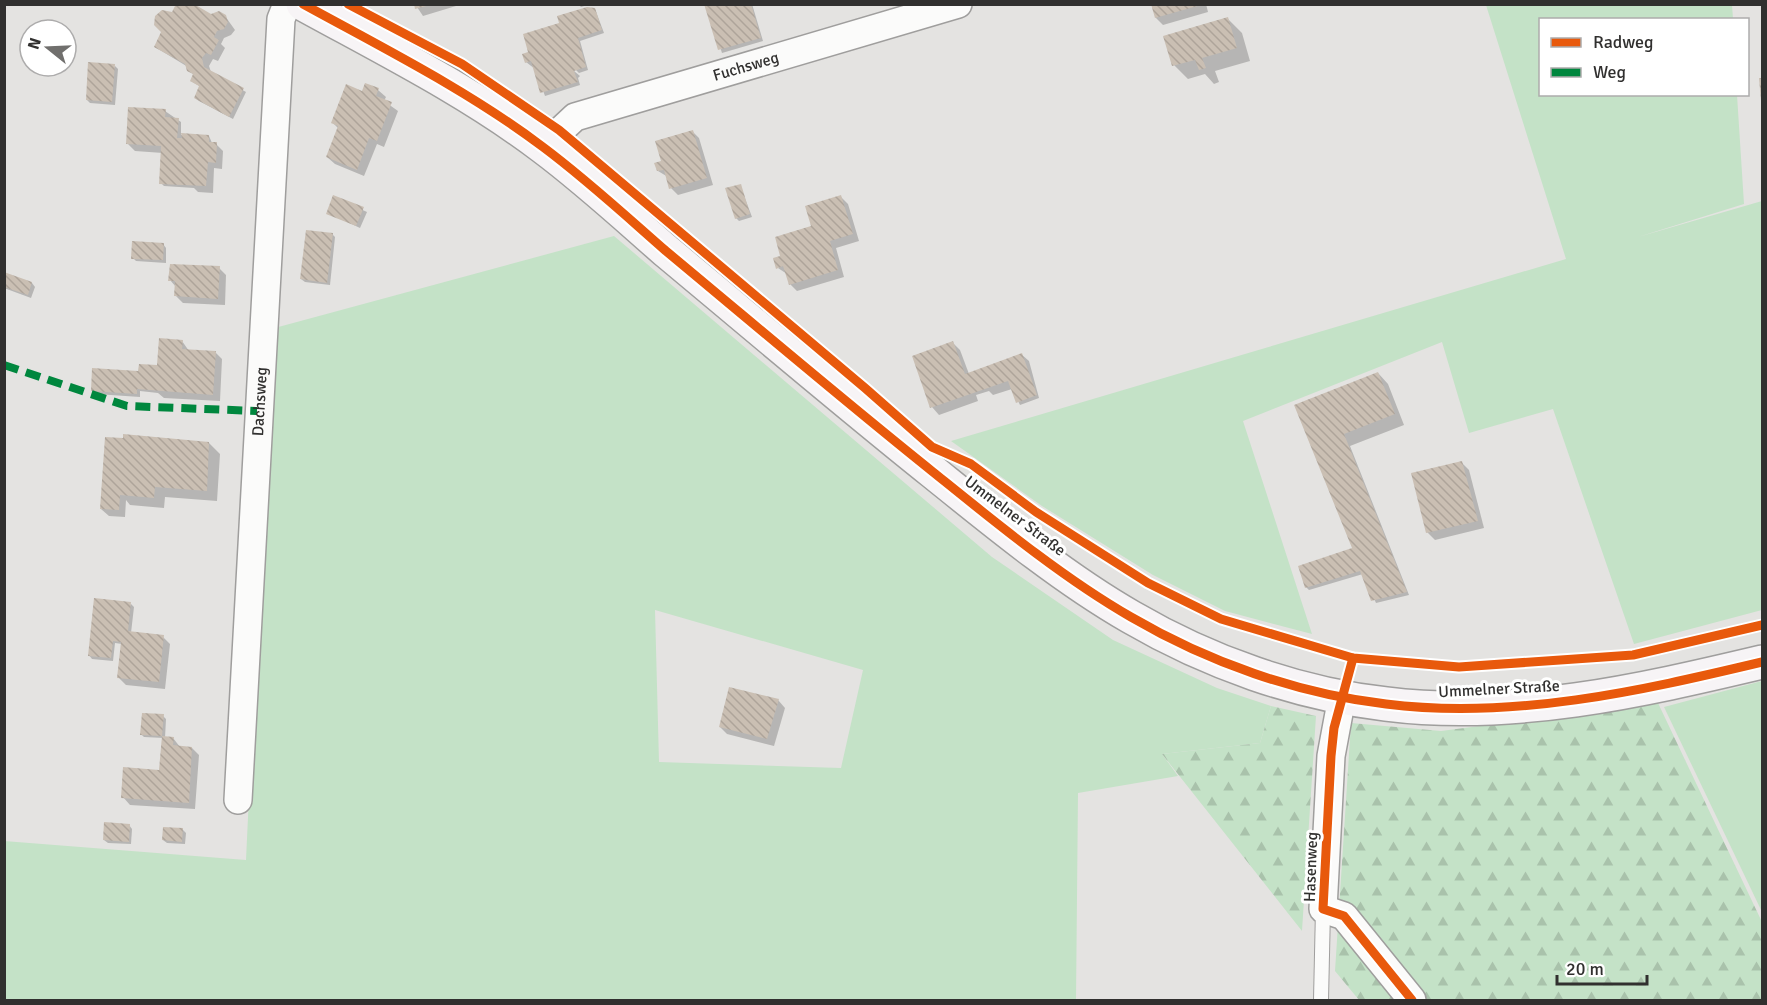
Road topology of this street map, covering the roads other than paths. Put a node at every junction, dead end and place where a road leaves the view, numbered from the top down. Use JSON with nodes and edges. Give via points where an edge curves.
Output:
{"nodes":[{"id":1,"x":287,"y":4,"type":"edge"},
{"id":2,"x":303,"y":4,"type":"edge"},
{"id":3,"x":958,"y":4,"type":"edge"},
{"id":4,"x":543,"y":147,"type":"junction"},
{"id":5,"x":1762,"y":662,"type":"edge"},
{"id":6,"x":1342,"y":697,"type":"junction"},
{"id":7,"x":238,"y":800,"type":"dead end"},
{"id":8,"x":1323,"y":909,"type":"junction"},
{"id":9,"x":1321,"y":1000,"type":"edge"},
{"id":10,"x":1412,"y":1000,"type":"edge"}],
"edges":[{"from":1,"to":7,"type":"street","name":"Dachsweg","via":[[280,31]]},
{"from":2,"to":4,"type":"main road","name":"Ummelner Straße","via":[[448,82]]},
{"from":3,"to":4,"type":"street","name":"Fuchsweg","via":[[575,117]]},
{"from":4,"to":6,"type":"main road","name":"Ummelner Straße","via":[[851,406],[1014,537],[1129,616],[1191,649],[1274,680]]},
{"from":5,"to":6,"type":"main road","name":"Ummelner Straße","via":[[1616,695],[1519,705],[1441,708]]},
{"from":6,"to":8,"type":"street","name":"Hasenweg","via":[[1331,756]]},
{"from":8,"to":9,"type":"lane","name":"Hasenweg"},
{"from":8,"to":10,"type":"street","name":"Hasenweg","via":[[1344,916]]}]}
